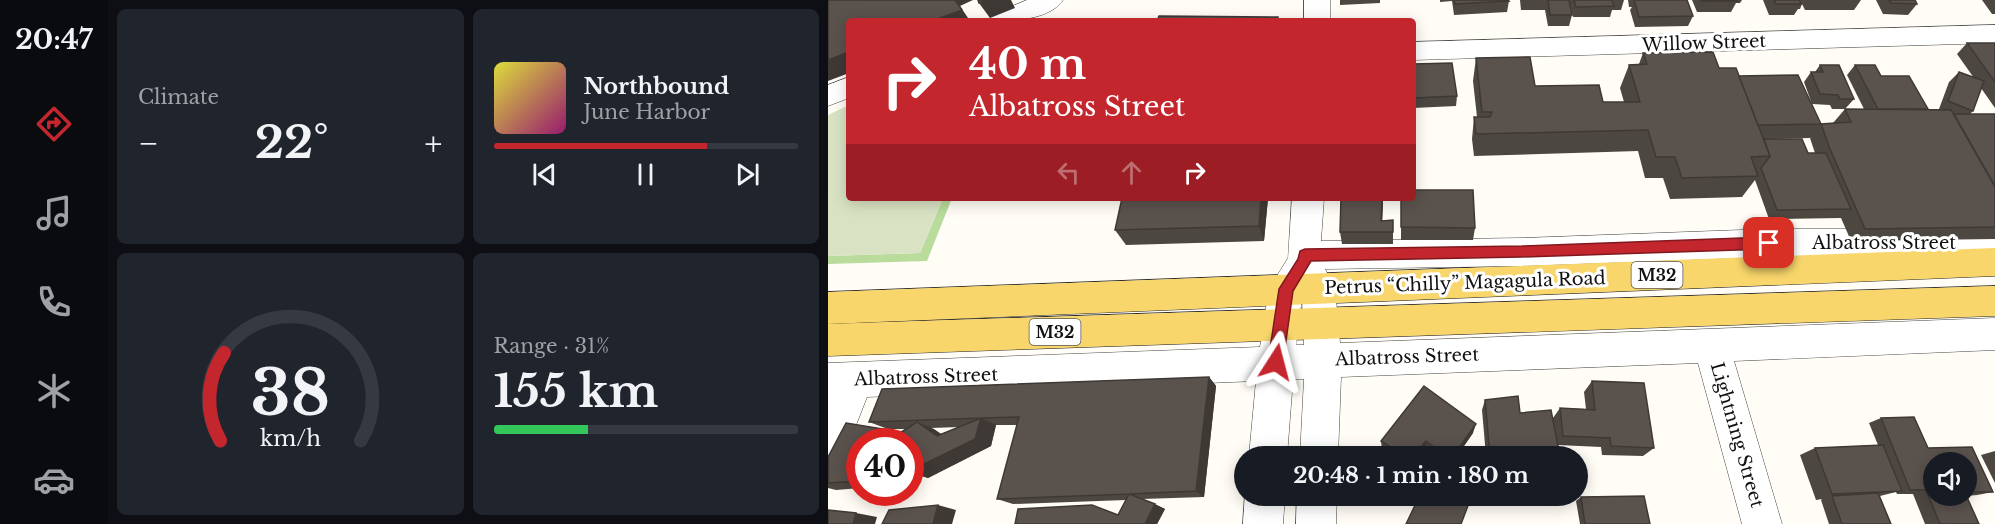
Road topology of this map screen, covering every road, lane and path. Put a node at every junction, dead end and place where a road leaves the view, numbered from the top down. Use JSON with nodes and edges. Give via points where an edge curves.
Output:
{"nodes":[{"id":1,"x":1050,"y":0,"type":"edge"},
{"id":2,"x":1317,"y":0,"type":"edge"},
{"id":3,"x":1008,"y":18,"type":"edge"},
{"id":4,"x":1317,"y":18,"type":"edge"},
{"id":5,"x":1995,"y":34,"type":"edge"},
{"id":6,"x":1416,"y":51,"type":"edge"},
{"id":7,"x":846,"y":88,"type":"edge"},
{"id":8,"x":828,"y":96,"type":"edge"},
{"id":9,"x":1308,"y":201,"type":"edge"},
{"id":10,"x":1995,"y":243,"type":"edge"},
{"id":11,"x":1995,"y":262,"type":"edge"},
{"id":12,"x":1303,"y":290,"type":"junction"},
{"id":13,"x":1995,"y":301,"type":"edge"},
{"id":14,"x":828,"y":308,"type":"edge"},
{"id":15,"x":1995,"y":334,"type":"edge"},
{"id":16,"x":828,"y":340,"type":"edge"},
{"id":17,"x":1711,"y":345,"type":"junction"},
{"id":18,"x":1323,"y":361,"type":"junction"},
{"id":19,"x":1276,"y":362,"type":"junction"},
{"id":20,"x":842,"y":381,"type":"edge"},
{"id":21,"x":1269,"y":446,"type":"edge"},
{"id":22,"x":1319,"y":446,"type":"edge"},
{"id":23,"x":828,"y":447,"type":"edge"},
{"id":24,"x":1264,"y":506,"type":"edge"},
{"id":25,"x":1317,"y":506,"type":"edge"},
{"id":26,"x":1263,"y":524,"type":"edge"},
{"id":27,"x":1316,"y":524,"type":"edge"},
{"id":28,"x":1762,"y":524,"type":"edge"}],
"edges":[{"from":1,"to":3,"type":"street"},
{"from":2,"to":4,"type":"street"},
{"from":5,"to":6,"type":"street","name":"Willow Street"},
{"from":7,"to":8,"type":"street"},
{"from":9,"to":12,"type":"street"},
{"from":10,"to":12,"type":"street","name":"Albatross Street","via":[[1769,243],[1522,252]]},
{"from":11,"to":12,"type":"main road","name":"Petrus “Chilly” Magagula Road","number":"M32"},
{"from":12,"to":13,"type":"main road","name":"Petrus “Chilly” Magagula Road","number":"M32"},
{"from":12,"to":14,"type":"main road","name":"Petrus “Chilly” Magagula Road","number":"M32"},
{"from":12,"to":16,"type":"main road","name":"Petrus “Chilly” Magagula Road","number":"M32"},
{"from":12,"to":18,"type":"street"},
{"from":12,"to":19,"type":"street"},
{"from":15,"to":17,"type":"street","name":"Albatross Street"},
{"from":17,"to":18,"type":"street","name":"Albatross Street"},
{"from":17,"to":28,"type":"street","name":"Lightning Street"},
{"from":18,"to":19,"type":"street","name":"Albatross Street"},
{"from":18,"to":22,"type":"street"},
{"from":19,"to":20,"type":"street","name":"Albatross Street"},
{"from":19,"to":21,"type":"street"},
{"from":20,"to":23,"type":"street"},
{"from":24,"to":26,"type":"street"},
{"from":25,"to":27,"type":"street"}]}
